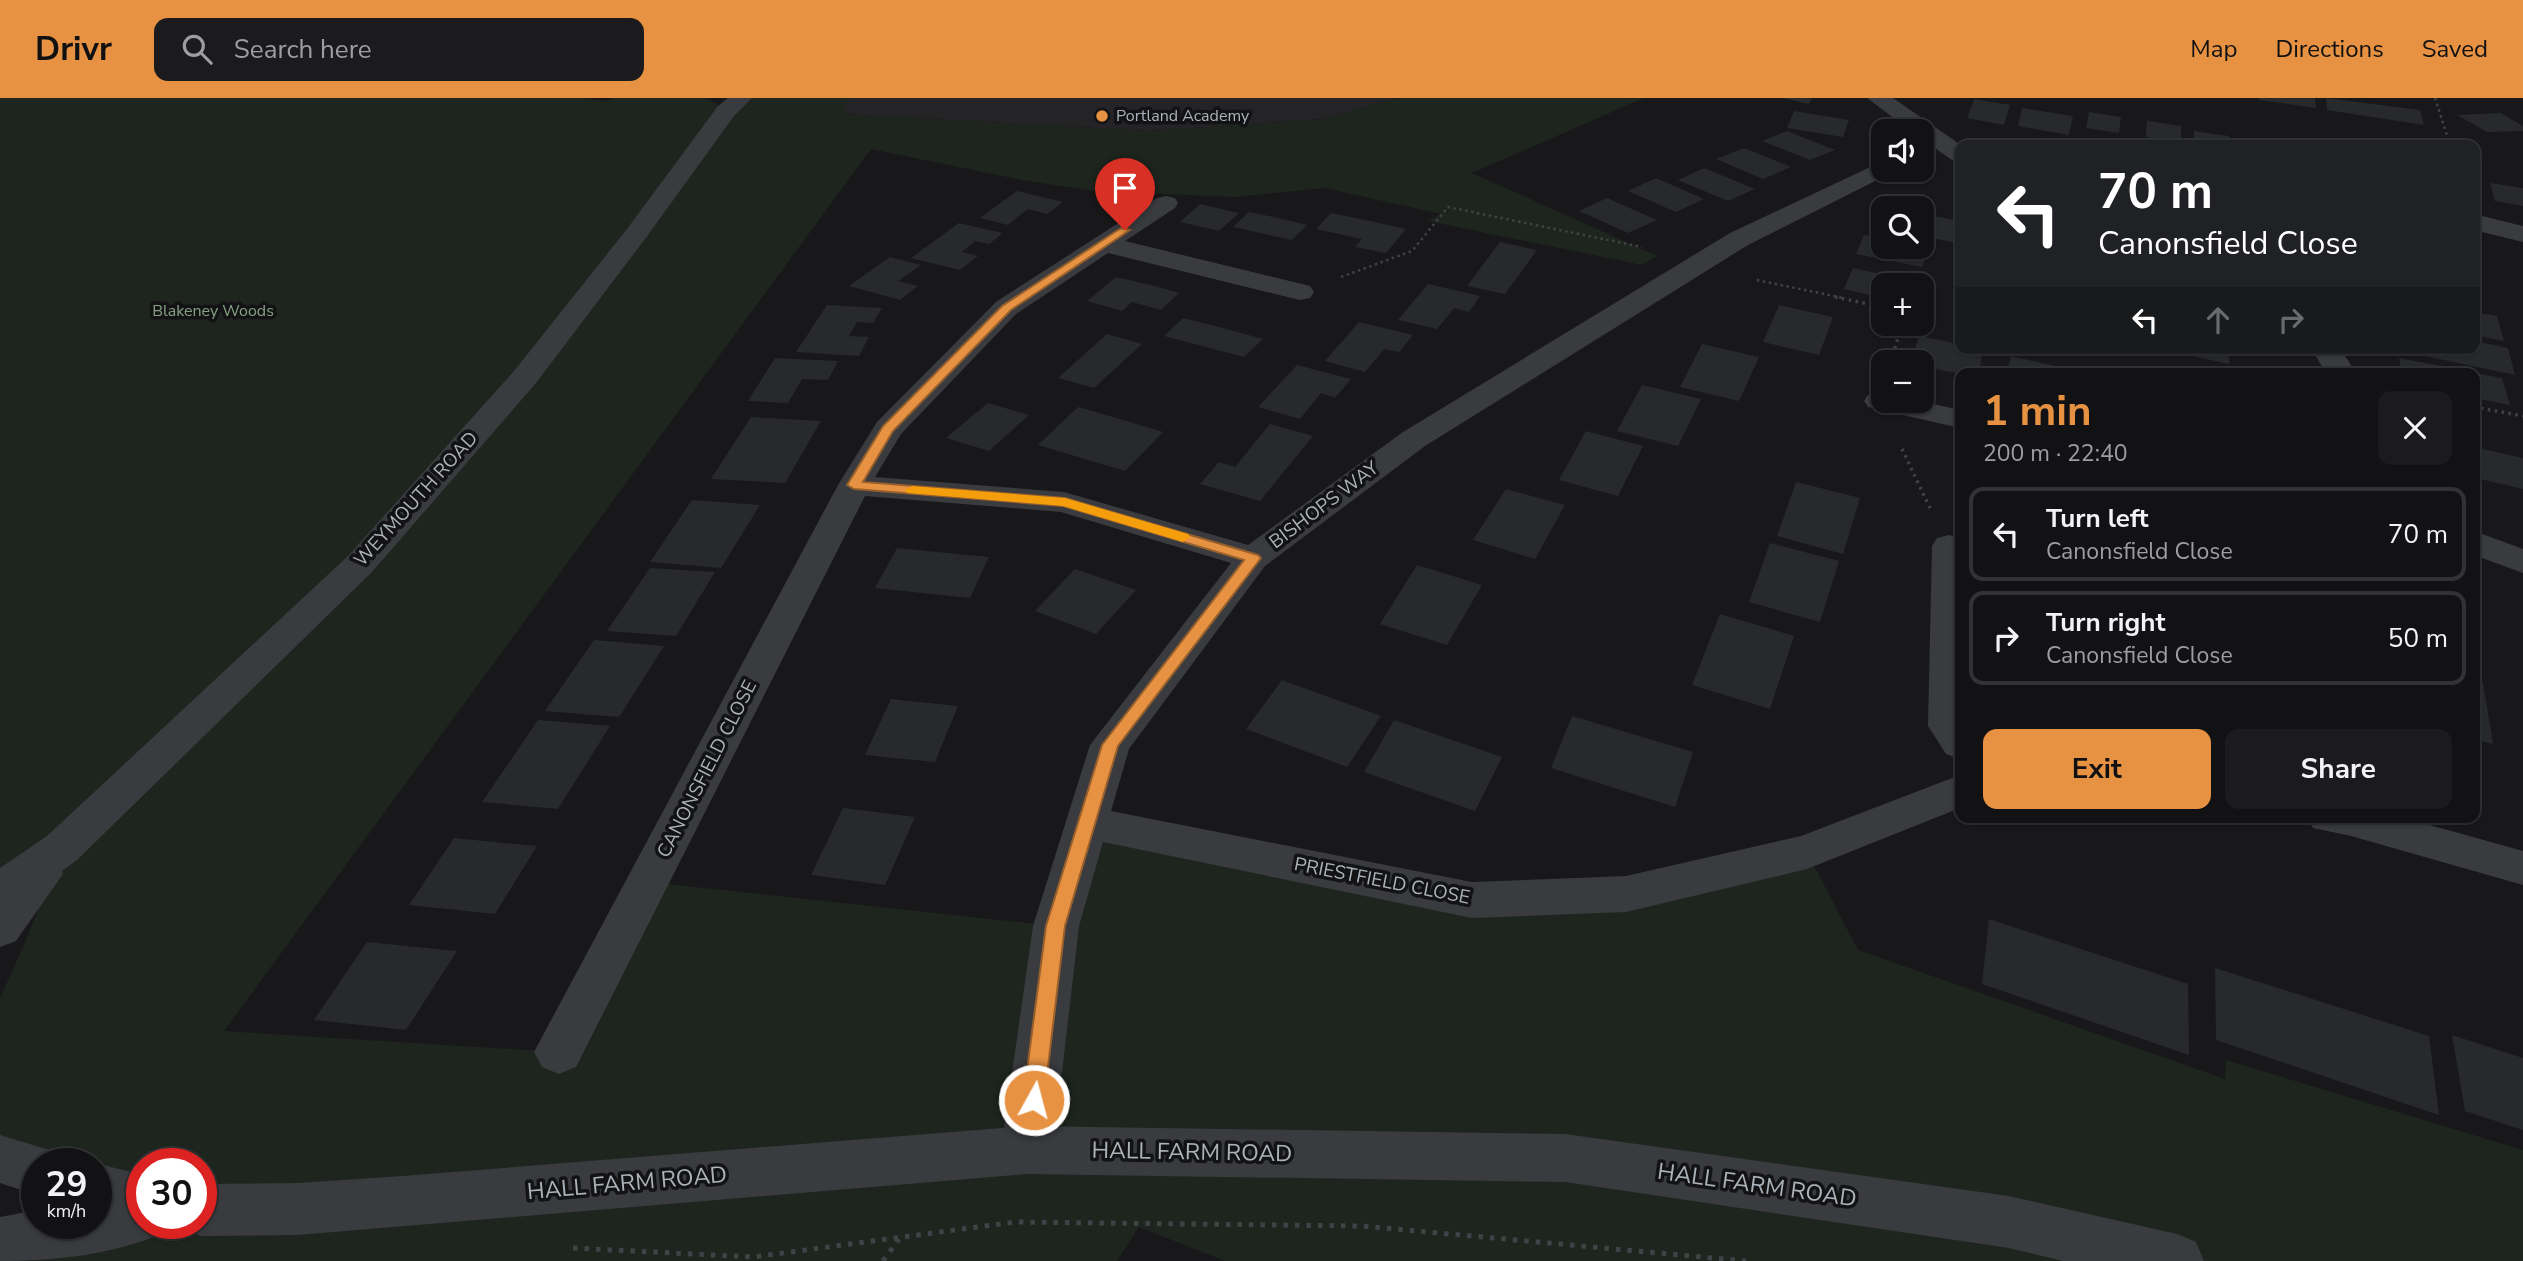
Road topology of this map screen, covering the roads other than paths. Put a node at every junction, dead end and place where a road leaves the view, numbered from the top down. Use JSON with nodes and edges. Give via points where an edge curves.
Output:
{"nodes":[{"id":1,"x":1878,"y":98,"type":"edge"},
{"id":2,"x":730,"y":102,"type":"edge"},
{"id":3,"x":1955,"y":152,"type":"edge"},
{"id":4,"x":1955,"y":156,"type":"edge"},
{"id":5,"x":1934,"y":159,"type":"edge"},
{"id":6,"x":1871,"y":173,"type":"edge"},
{"id":7,"x":1166,"y":203,"type":"dead end"},
{"id":8,"x":2480,"y":223,"type":"edge"},
{"id":9,"x":2523,"y":234,"type":"edge"},
{"id":10,"x":1105,"y":244,"type":"junction"},
{"id":11,"x":1300,"y":292,"type":"road end"},
{"id":12,"x":1933,"y":413,"type":"edge"},
{"id":13,"x":1955,"y":418,"type":"edge"},
{"id":14,"x":854,"y":485,"type":"junction"},
{"id":15,"x":2480,"y":544,"type":"edge"},
{"id":16,"x":1948,"y":546,"type":"road end"},
{"id":17,"x":1253,"y":558,"type":"junction"},
{"id":18,"x":2523,"y":562,"type":"edge"},
{"id":19,"x":1954,"y":608,"type":"edge"},
{"id":20,"x":1955,"y":736,"type":"edge"},
{"id":21,"x":1955,"y":793,"type":"edge"},
{"id":22,"x":1085,"y":822,"type":"junction"},
{"id":23,"x":2362,"y":823,"type":"edge"},
{"id":24,"x":62,"y":848,"type":"junction"},
{"id":25,"x":2523,"y":868,"type":"edge"},
{"id":26,"x":0,"y":891,"type":"edge"},
{"id":27,"x":0,"y":928,"type":"edge"},
{"id":28,"x":559,"y":1052,"type":"dead end"},
{"id":29,"x":1027,"y":1150,"type":"junction"},
{"id":30,"x":0,"y":1160,"type":"edge"},
{"id":31,"x":21,"y":1166,"type":"edge"},
{"id":32,"x":217,"y":1210,"type":"edge"},
{"id":33,"x":126,"y":1219,"type":"edge"},
{"id":34,"x":0,"y":1244,"type":"edge"},
{"id":35,"x":2177,"y":1261,"type":"edge"}],
"edges":[{"from":1,"to":3,"type":"street"},
{"from":2,"to":24,"type":"street","name":"WEYMOUTH ROAD","via":[[636,234],[525,377],[360,564]]},
{"from":4,"to":5,"type":"street"},
{"from":6,"to":17,"type":"street","name":"BISHOPS WAY","via":[[1739,239],[1414,439]]},
{"from":7,"to":10,"type":"street","name":"CANONSFIELD CLOSE"},
{"from":8,"to":9,"type":"street"},
{"from":10,"to":11,"type":"street"},
{"from":10,"to":14,"type":"street","name":"CANONSFIELD CLOSE","via":[[1006,308],[888,429]]},
{"from":12,"to":13,"type":"street"},
{"from":14,"to":17,"type":"street","via":[[1065,502]]},
{"from":14,"to":28,"type":"street","name":"CANONSFIELD CLOSE"},
{"from":15,"to":18,"type":"street"},
{"from":16,"to":19,"type":"street"},
{"from":17,"to":22,"type":"street","name":"BISHOPS WAY","via":[[1110,745]]},
{"from":19,"to":20,"type":"street","via":[[1948,726]]},
{"from":21,"to":22,"type":"street","name":"PRIESTFIELD CLOSE","via":[[1807,852],[1626,894],[1472,900]]},
{"from":22,"to":29,"type":"street","name":"BISHOPS WAY","via":[[1056,926]]},
{"from":23,"to":25,"type":"street"},
{"from":24,"to":26,"type":"street","name":"WEYMOUTH ROAD"},
{"from":24,"to":27,"type":"street","name":"WEYMOUTH ROAD"},
{"from":29,"to":32,"type":"street","name":"HALL FARM ROAD","via":[[403,1202]]},
{"from":29,"to":35,"type":"street","name":"HALL FARM ROAD","via":[[1565,1158],[2009,1222]]},
{"from":30,"to":31,"type":"street"},
{"from":33,"to":34,"type":"street"}]}
